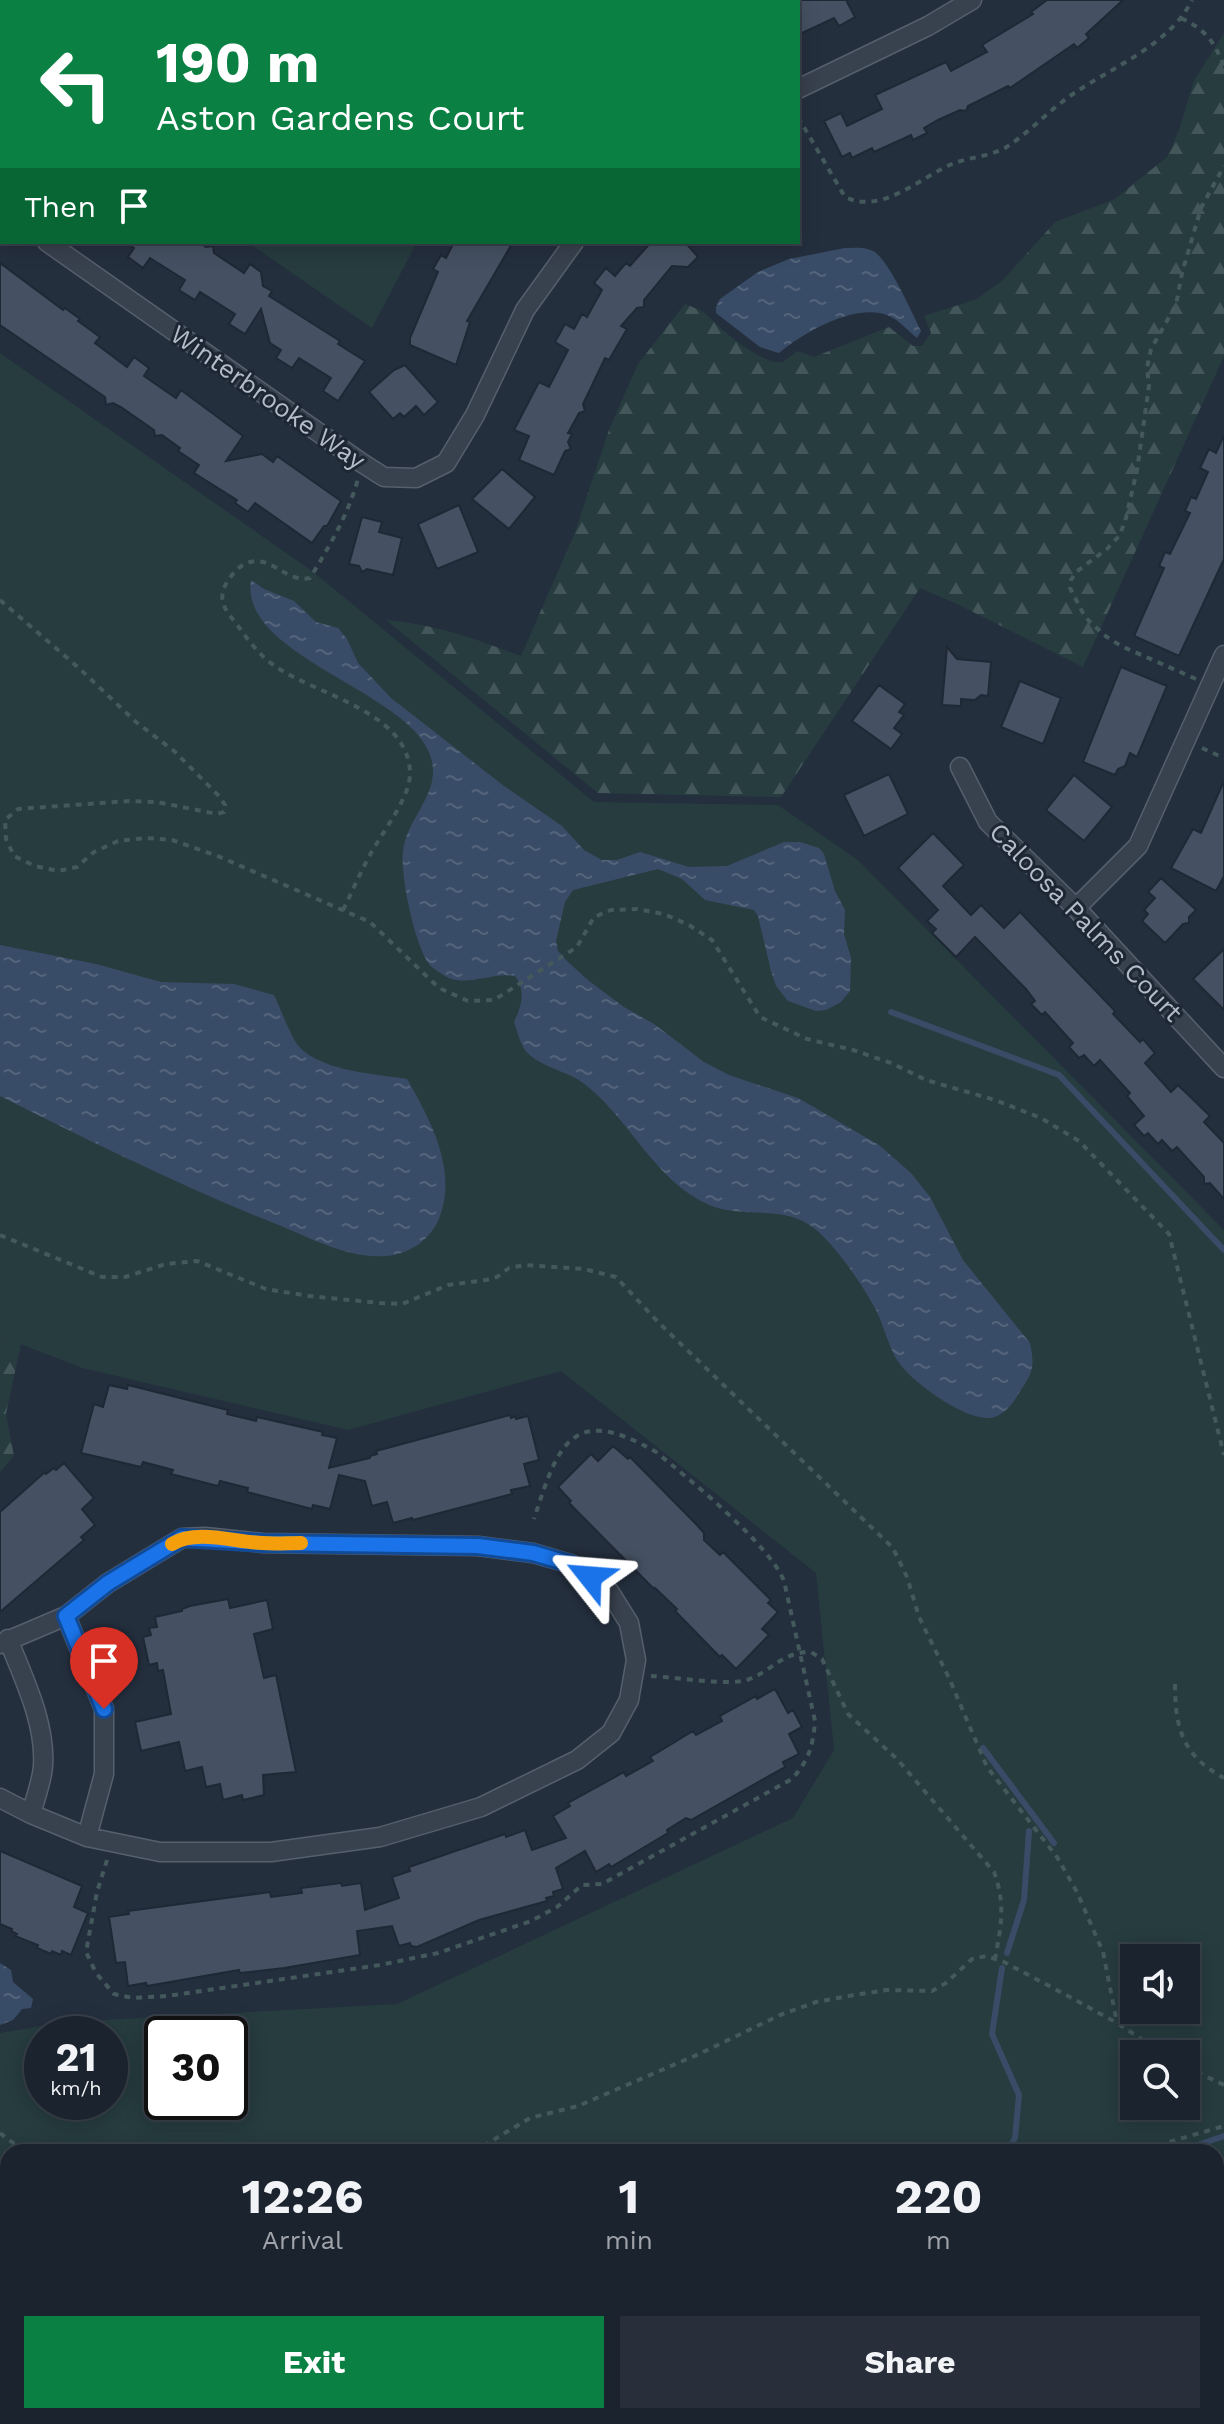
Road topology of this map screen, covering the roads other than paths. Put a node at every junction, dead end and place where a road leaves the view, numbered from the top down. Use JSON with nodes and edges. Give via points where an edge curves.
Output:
{"nodes":[{"id":1,"x":972,"y":0,"type":"edge"},
{"id":2,"x":800,"y":88,"type":"edge"},
{"id":3,"x":50,"y":244,"type":"edge"},
{"id":4,"x":573,"y":244,"type":"edge"},
{"id":5,"x":1224,"y":655,"type":"edge"},
{"id":6,"x":960,"y":767,"type":"dead end"},
{"id":7,"x":1076,"y":908,"type":"junction"},
{"id":8,"x":1224,"y":1068,"type":"edge"},
{"id":9,"x":66,"y":1616,"type":"junction"},
{"id":10,"x":4,"y":1641,"type":"edge"},
{"id":11,"x":0,"y":1798,"type":"edge"},
{"id":12,"x":31,"y":1814,"type":"junction"},
{"id":13,"x":87,"y":1837,"type":"junction"}],
"edges":[{"from":1,"to":2,"type":"street"},
{"from":3,"to":4,"type":"street","name":"Winterbrooke Way","via":[[362,463],[384,477],[416,478],[446,463],[525,310]]},
{"from":5,"to":7,"type":"street","via":[[1138,846]]},
{"from":6,"to":7,"type":"street","name":"Caloosa Palms Court","via":[[988,822]]},
{"from":7,"to":8,"type":"street","name":"Caloosa Palms Court"},
{"from":9,"to":10,"type":"street"},
{"from":9,"to":13,"type":"street","via":[[104,1709],[104,1774]]},
{"from":9,"to":13,"type":"street","via":[[182,1538],[478,1546],[571,1564],[609,1591],[629,1623],[636,1660],[629,1700],[611,1733],[577,1760],[481,1807],[380,1837],[271,1852],[160,1852]]},
{"from":10,"to":12,"type":"street","via":[[26,1685],[39,1731],[43,1766]]},
{"from":11,"to":12,"type":"street"},
{"from":12,"to":13,"type":"street"}]}
